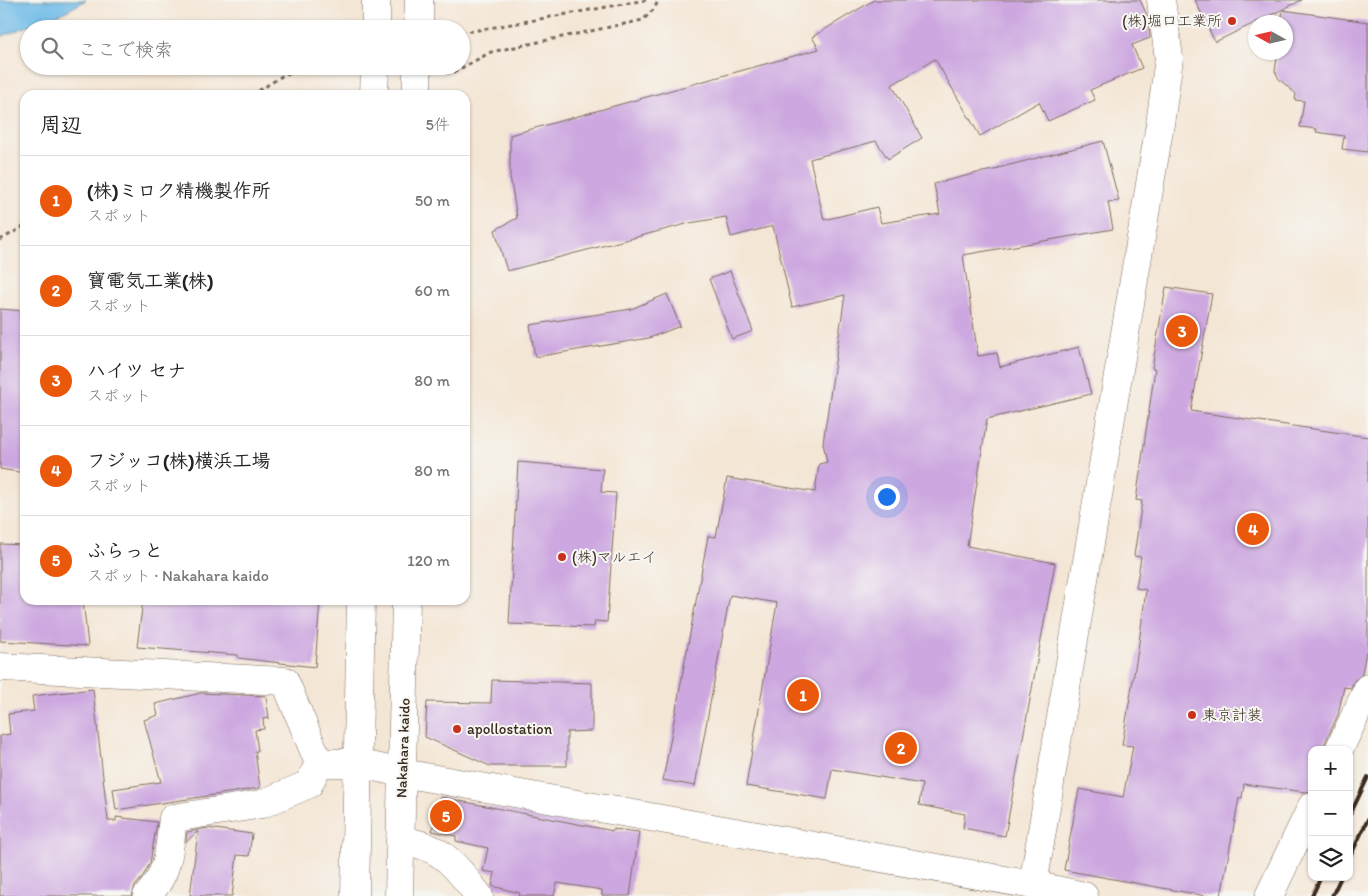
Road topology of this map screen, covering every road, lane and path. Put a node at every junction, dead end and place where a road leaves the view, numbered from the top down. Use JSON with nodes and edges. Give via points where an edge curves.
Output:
{"nodes":[{"id":1,"x":376,"y":0,"type":"edge"},
{"id":2,"x":419,"y":0,"type":"edge"},
{"id":3,"x":646,"y":0,"type":"edge"},
{"id":4,"x":658,"y":0,"type":"edge"},
{"id":5,"x":1161,"y":0,"type":"edge"},
{"id":6,"x":376,"y":20,"type":"edge"},
{"id":7,"x":419,"y":20,"type":"edge"},
{"id":8,"x":470,"y":31,"type":"edge"},
{"id":9,"x":470,"y":63,"type":"edge"},
{"id":10,"x":285,"y":75,"type":"edge"},
{"id":11,"x":375,"y":75,"type":"edge"},
{"id":12,"x":418,"y":75,"type":"edge"},
{"id":13,"x":260,"y":90,"type":"edge"},
{"id":14,"x":374,"y":90,"type":"edge"},
{"id":15,"x":417,"y":90,"type":"edge"},
{"id":16,"x":1161,"y":115,"type":"junction"},
{"id":17,"x":1133,"y":122,"type":"dead end"},
{"id":18,"x":20,"y":229,"type":"edge"},
{"id":19,"x":0,"y":240,"type":"edge"},
{"id":20,"x":362,"y":605,"type":"edge"},
{"id":21,"x":406,"y":605,"type":"edge"},
{"id":22,"x":0,"y":667,"type":"edge"},
{"id":23,"x":1368,"y":688,"type":"edge"},
{"id":24,"x":1340,"y":746,"type":"edge"},
{"id":25,"x":319,"y":763,"type":"junction"},
{"id":26,"x":357,"y":763,"type":"junction"},
{"id":27,"x":402,"y":773,"type":"junction"},
{"id":28,"x":1308,"y":814,"type":"edge"},
{"id":29,"x":400,"y":841,"type":"junction"},
{"id":30,"x":1033,"y":885,"type":"junction"},
{"id":31,"x":147,"y":896,"type":"edge"},
{"id":32,"x":355,"y":896,"type":"edge"},
{"id":33,"x":399,"y":896,"type":"edge"},
{"id":34,"x":479,"y":896,"type":"edge"},
{"id":35,"x":1084,"y":896,"type":"edge"},
{"id":36,"x":1269,"y":896,"type":"edge"}],
"edges":[{"from":1,"to":6,"type":"street"},
{"from":2,"to":7,"type":"street"},
{"from":3,"to":8,"type":"path"},
{"from":4,"to":9,"type":"path","via":[[643,20],[491,52]]},
{"from":5,"to":16,"type":"street","via":[[1169,58]]},
{"from":10,"to":13,"type":"path"},
{"from":11,"to":14,"type":"street"},
{"from":12,"to":15,"type":"street"},
{"from":16,"to":17,"type":"street"},
{"from":16,"to":30,"type":"street"},
{"from":18,"to":19,"type":"path"},
{"from":20,"to":26,"type":"street"},
{"from":21,"to":27,"type":"street","name":"Nakahara kaido"},
{"from":22,"to":25,"type":"street","via":[[285,682]]},
{"from":23,"to":24,"type":"street"},
{"from":25,"to":26,"type":"street"},
{"from":25,"to":31,"type":"street","via":[[309,784],[262,804],[173,818],[168,863],[156,887]]},
{"from":26,"to":27,"type":"street"},
{"from":26,"to":32,"type":"street"},
{"from":27,"to":29,"type":"street","name":"Nakahara kaido"},
{"from":27,"to":30,"type":"street"},
{"from":28,"to":36,"type":"street"},
{"from":29,"to":33,"type":"street","name":"Nakahara kaido"},
{"from":29,"to":34,"type":"street","via":[[436,850],[457,867]]},
{"from":30,"to":35,"type":"street"}]}
